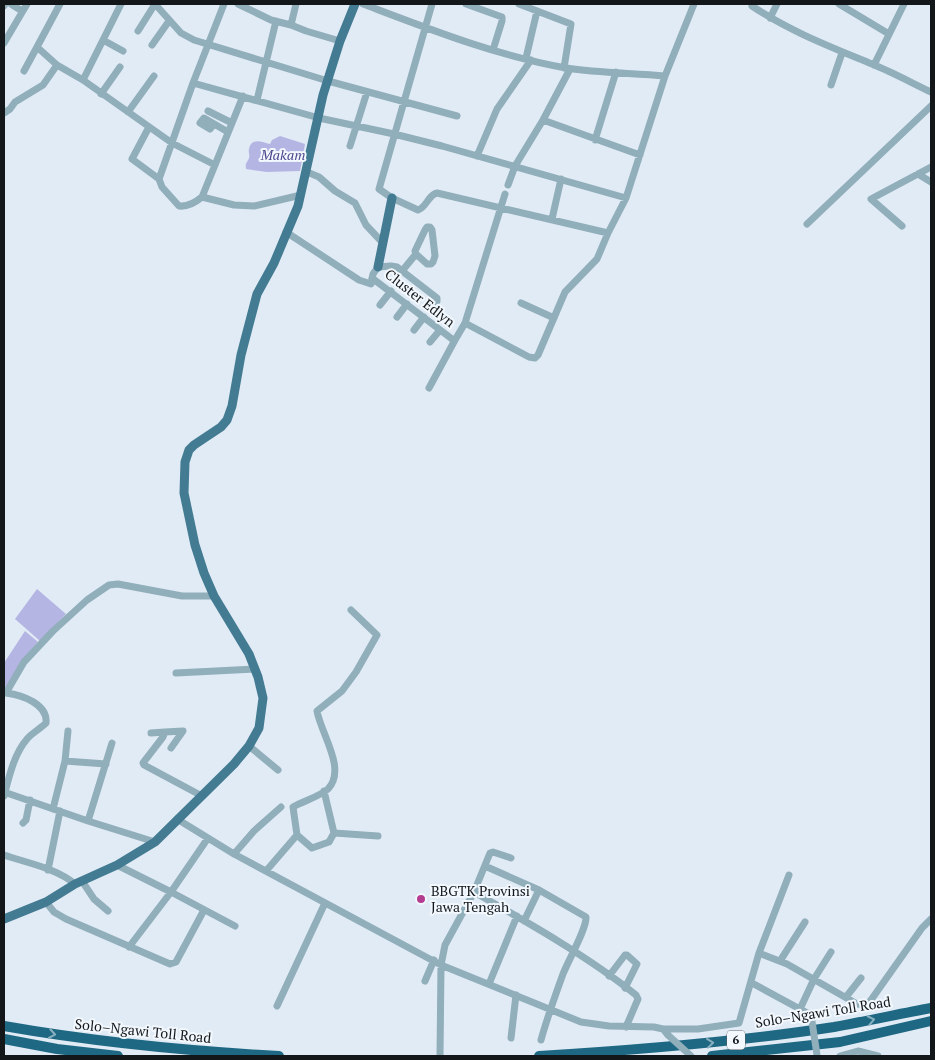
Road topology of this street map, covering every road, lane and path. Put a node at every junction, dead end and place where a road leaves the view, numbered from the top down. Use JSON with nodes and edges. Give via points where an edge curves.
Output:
{"nodes":[{"id":1,"x":11,"y":4,"type":"edge"},
{"id":2,"x":27,"y":4,"type":"edge"},
{"id":3,"x":60,"y":4,"type":"edge"},
{"id":4,"x":121,"y":4,"type":"edge"},
{"id":5,"x":155,"y":4,"type":"edge"},
{"id":6,"x":224,"y":4,"type":"edge"},
{"id":7,"x":238,"y":4,"type":"edge"},
{"id":8,"x":296,"y":4,"type":"edge"},
{"id":9,"x":355,"y":4,"type":"edge"},
{"id":10,"x":363,"y":4,"type":"edge"},
{"id":11,"x":432,"y":4,"type":"edge"},
{"id":12,"x":466,"y":4,"type":"edge"},
{"id":13,"x":519,"y":4,"type":"edge"},
{"id":14,"x":694,"y":4,"type":"edge"},
{"id":15,"x":777,"y":4,"type":"edge"},
{"id":16,"x":839,"y":4,"type":"edge"},
{"id":17,"x":904,"y":4,"type":"edge"},
{"id":18,"x":752,"y":6,"type":"dead end"},
{"id":19,"x":22,"y":11,"type":"junction"},
{"id":20,"x":537,"y":11,"type":"junction"},
{"id":21,"x":770,"y":18,"type":"junction"},
{"id":22,"x":169,"y":21,"type":"junction"},
{"id":23,"x":276,"y":21,"type":"junction"},
{"id":24,"x":291,"y":25,"type":"junction"},
{"id":25,"x":425,"y":27,"type":"junction"},
{"id":26,"x":138,"y":31,"type":"dead end"},
{"id":27,"x":889,"y":34,"type":"junction"},
{"id":28,"x":103,"y":40,"type":"junction"},
{"id":29,"x":340,"y":41,"type":"junction"},
{"id":30,"x":4,"y":43,"type":"edge"},
{"id":31,"x":207,"y":44,"type":"junction"},
{"id":32,"x":152,"y":45,"type":"dead end"},
{"id":33,"x":37,"y":47,"type":"junction"},
{"id":34,"x":493,"y":50,"type":"junction"},
{"id":35,"x":123,"y":51,"type":"dead end"},
{"id":36,"x":842,"y":53,"type":"junction"},
{"id":37,"x":528,"y":59,"type":"junction"},
{"id":38,"x":267,"y":62,"type":"junction"},
{"id":39,"x":57,"y":65,"type":"junction"},
{"id":40,"x":874,"y":65,"type":"junction"},
{"id":41,"x":120,"y":66,"type":"dead end"},
{"id":42,"x":566,"y":68,"type":"junction"},
{"id":43,"x":24,"y":71,"type":"dead end"},
{"id":44,"x":616,"y":72,"type":"junction"},
{"id":45,"x":154,"y":76,"type":"dead end"},
{"id":46,"x":665,"y":76,"type":"junction"},
{"id":47,"x":83,"y":80,"type":"junction"},
{"id":48,"x":328,"y":81,"type":"junction"},
{"id":49,"x":193,"y":83,"type":"junction"},
{"id":50,"x":831,"y":85,"type":"dead end"},
{"id":51,"x":367,"y":92,"type":"junction"},
{"id":52,"x":931,"y":92,"type":"edge"},
{"id":53,"x":102,"y":94,"type":"junction"},
{"id":54,"x":243,"y":96,"type":"junction"},
{"id":55,"x":257,"y":100,"type":"junction"},
{"id":56,"x":404,"y":101,"type":"junction"},
{"id":57,"x":931,"y":106,"type":"edge"},
{"id":58,"x":128,"y":112,"type":"junction"},
{"id":59,"x":208,"y":112,"type":"dead end"},
{"id":60,"x":4,"y":113,"type":"edge"},
{"id":61,"x":458,"y":116,"type":"dead end"},
{"id":62,"x":319,"y":118,"type":"junction"},
{"id":63,"x":542,"y":120,"type":"junction"},
{"id":64,"x":232,"y":123,"type":"junction"},
{"id":65,"x":214,"y":124,"type":"dead end"},
{"id":66,"x":357,"y":126,"type":"junction"},
{"id":67,"x":149,"y":127,"type":"junction"},
{"id":68,"x":228,"y":132,"type":"junction"},
{"id":69,"x":394,"y":134,"type":"junction"},
{"id":70,"x":595,"y":140,"type":"junction"},
{"id":71,"x":172,"y":143,"type":"junction"},
{"id":72,"x":350,"y":146,"type":"dead end"},
{"id":73,"x":477,"y":156,"type":"junction"},
{"id":74,"x":640,"y":156,"type":"junction"},
{"id":75,"x":215,"y":166,"type":"junction"},
{"id":76,"x":514,"y":166,"type":"junction"},
{"id":77,"x":931,"y":167,"type":"edge"},
{"id":78,"x":307,"y":172,"type":"junction"},
{"id":79,"x":918,"y":174,"type":"junction"},
{"id":80,"x":159,"y":179,"type":"junction"},
{"id":81,"x":562,"y":179,"type":"junction"},
{"id":82,"x":931,"y":182,"type":"edge"},
{"id":83,"x":508,"y":185,"type":"dead end"},
{"id":84,"x":505,"y":194,"type":"dead end"},
{"id":85,"x":297,"y":196,"type":"junction"},
{"id":86,"x":202,"y":197,"type":"junction"},
{"id":87,"x":392,"y":198,"type":"junction"},
{"id":88,"x":626,"y":198,"type":"junction"},
{"id":89,"x":501,"y":207,"type":"junction"},
{"id":90,"x":552,"y":219,"type":"junction"},
{"id":91,"x":807,"y":224,"type":"dead end"},
{"id":92,"x":902,"y":226,"type":"dead end"},
{"id":93,"x":286,"y":232,"type":"junction"},
{"id":94,"x":608,"y":233,"type":"junction"},
{"id":95,"x":382,"y":242,"type":"junction"},
{"id":96,"x":416,"y":254,"type":"junction"},
{"id":97,"x":378,"y":267,"type":"junction"},
{"id":98,"x":402,"y":270,"type":"junction"},
{"id":99,"x":372,"y":278,"type":"junction"},
{"id":100,"x":391,"y":291,"type":"junction"},
{"id":101,"x":521,"y":303,"type":"dead end"},
{"id":102,"x":407,"y":304,"type":"junction"},
{"id":103,"x":380,"y":305,"type":"dead end"},
{"id":104,"x":434,"y":306,"type":"dead end"},
{"id":105,"x":397,"y":317,"type":"dead end"},
{"id":106,"x":424,"y":317,"type":"junction"},
{"id":107,"x":554,"y":318,"type":"junction"},
{"id":108,"x":465,"y":323,"type":"junction"},
{"id":109,"x":414,"y":330,"type":"dead end"},
{"id":110,"x":440,"y":330,"type":"junction"},
{"id":111,"x":452,"y":339,"type":"dead end"},
{"id":112,"x":430,"y":342,"type":"dead end"},
{"id":113,"x":429,"y":388,"type":"dead end"},
{"id":114,"x":214,"y":596,"type":"junction"},
{"id":115,"x":352,"y":610,"type":"dead end"},
{"id":116,"x":255,"y":669,"type":"junction"},
{"id":117,"x":176,"y":673,"type":"dead end"},
{"id":118,"x":5,"y":693,"type":"edge"},
{"id":119,"x":68,"y":731,"type":"dead end"},
{"id":120,"x":165,"y":732,"type":"junction"},
{"id":121,"x":151,"y":733,"type":"dead end"},
{"id":122,"x":112,"y":743,"type":"dead end"},
{"id":123,"x":249,"y":746,"type":"junction"},
{"id":124,"x":171,"y":748,"type":"dead end"},
{"id":125,"x":65,"y":761,"type":"junction"},
{"id":126,"x":106,"y":764,"type":"junction"},
{"id":127,"x":278,"y":770,"type":"dead end"},
{"id":128,"x":324,"y":791,"type":"junction"},
{"id":129,"x":4,"y":794,"type":"edge"},
{"id":130,"x":202,"y":796,"type":"junction"},
{"id":131,"x":30,"y":800,"type":"junction"},
{"id":132,"x":281,"y":807,"type":"dead end"},
{"id":133,"x":57,"y":810,"type":"junction"},
{"id":134,"x":177,"y":819,"type":"junction"},
{"id":135,"x":88,"y":821,"type":"junction"},
{"id":136,"x":23,"y":823,"type":"dead end"},
{"id":137,"x":334,"y":833,"type":"junction"},
{"id":138,"x":297,"y":836,"type":"junction"},
{"id":139,"x":378,"y":836,"type":"dead end"},
{"id":140,"x":208,"y":838,"type":"junction"},
{"id":141,"x":155,"y":842,"type":"junction"},
{"id":142,"x":234,"y":854,"type":"junction"},
{"id":143,"x":4,"y":855,"type":"edge"},
{"id":144,"x":511,"y":858,"type":"dead end"},
{"id":145,"x":117,"y":866,"type":"junction"},
{"id":146,"x":485,"y":866,"type":"junction"},
{"id":147,"x":48,"y":870,"type":"junction"},
{"id":148,"x":266,"y":871,"type":"junction"},
{"id":149,"x":789,"y":875,"type":"dead end"},
{"id":150,"x":79,"y":883,"type":"junction"},
{"id":151,"x":539,"y":890,"type":"junction"},
{"id":152,"x":171,"y":892,"type":"junction"},
{"id":153,"x":474,"y":892,"type":"junction"},
{"id":154,"x":46,"y":902,"type":"junction"},
{"id":155,"x":325,"y":903,"type":"junction"},
{"id":156,"x":204,"y":910,"type":"junction"},
{"id":157,"x":108,"y":911,"type":"dead end"},
{"id":158,"x":517,"y":916,"type":"junction"},
{"id":159,"x":4,"y":919,"type":"edge"},
{"id":160,"x":931,"y":919,"type":"edge"},
{"id":161,"x":524,"y":921,"type":"junction"},
{"id":162,"x":804,"y":922,"type":"dead end"},
{"id":163,"x":234,"y":926,"type":"dead end"},
{"id":164,"x":129,"y":947,"type":"junction"},
{"id":165,"x":572,"y":951,"type":"junction"},
{"id":166,"x":831,"y":952,"type":"dead end"},
{"id":167,"x":759,"y":953,"type":"junction"},
{"id":168,"x":434,"y":960,"type":"junction"},
{"id":169,"x":780,"y":961,"type":"junction"},
{"id":170,"x":441,"y":964,"type":"junction"},
{"id":171,"x":609,"y":976,"type":"junction"},
{"id":172,"x":861,"y":978,"type":"dead end"},
{"id":173,"x":814,"y":979,"type":"junction"},
{"id":174,"x":425,"y":981,"type":"dead end"},
{"id":175,"x":752,"y":983,"type":"junction"},
{"id":176,"x":489,"y":984,"type":"junction"},
{"id":177,"x":625,"y":988,"type":"junction"},
{"id":178,"x":516,"y":994,"type":"junction"},
{"id":179,"x":846,"y":997,"type":"junction"},
{"id":180,"x":277,"y":1006,"type":"dead end"},
{"id":181,"x":931,"y":1008,"type":"edge"},
{"id":182,"x":800,"y":1009,"type":"junction"},
{"id":183,"x":550,"y":1010,"type":"junction"},
{"id":184,"x":931,"y":1021,"type":"edge"},
{"id":185,"x":4,"y":1026,"type":"edge"},
{"id":186,"x":626,"y":1027,"type":"junction"},
{"id":187,"x":666,"y":1032,"type":"junction"},
{"id":188,"x":511,"y":1038,"type":"dead end"},
{"id":189,"x":4,"y":1039,"type":"edge"},
{"id":190,"x":541,"y":1040,"type":"dead end"},
{"id":191,"x":862,"y":1054,"type":"edge"},
{"id":192,"x":118,"y":1056,"type":"edge"},
{"id":193,"x":280,"y":1056,"type":"edge"},
{"id":194,"x":440,"y":1056,"type":"edge"},
{"id":195,"x":539,"y":1056,"type":"edge"},
{"id":196,"x":690,"y":1056,"type":"edge"},
{"id":197,"x":712,"y":1056,"type":"edge"},
{"id":198,"x":818,"y":1056,"type":"edge"},
{"id":199,"x":840,"y":1056,"type":"edge"},
{"id":200,"x":877,"y":1056,"type":"edge"}],
"edges":[{"from":1,"to":19,"type":"street"},
{"from":2,"to":19,"type":"street"},
{"from":3,"to":33,"type":"street"},
{"from":4,"to":28,"type":"street"},
{"from":5,"to":22,"type":"street"},
{"from":5,"to":26,"type":"street"},
{"from":6,"to":31,"type":"street"},
{"from":7,"to":23,"type":"street"},
{"from":8,"to":24,"type":"street"},
{"from":9,"to":29,"type":"main road"},
{"from":10,"to":25,"type":"street"},
{"from":11,"to":25,"type":"street"},
{"from":12,"to":34,"type":"street","via":[[502,17]]},
{"from":13,"to":20,"type":"street"},
{"from":14,"to":46,"type":"street"},
{"from":15,"to":21,"type":"street"},
{"from":16,"to":27,"type":"street"},
{"from":17,"to":27,"type":"street"},
{"from":18,"to":21,"type":"street"},
{"from":19,"to":30,"type":"street"},
{"from":20,"to":37,"type":"street"},
{"from":20,"to":42,"type":"street","via":[[571,24]]},
{"from":21,"to":36,"type":"street"},
{"from":22,"to":31,"type":"street","via":[[188,38]]},
{"from":22,"to":32,"type":"street"},
{"from":23,"to":24,"type":"street"},
{"from":23,"to":38,"type":"street"},
{"from":24,"to":29,"type":"street"},
{"from":25,"to":34,"type":"street"},
{"from":25,"to":56,"type":"street"},
{"from":27,"to":40,"type":"street"},
{"from":28,"to":35,"type":"street"},
{"from":28,"to":47,"type":"street"},
{"from":29,"to":48,"type":"main road"},
{"from":31,"to":38,"type":"street"},
{"from":31,"to":49,"type":"street"},
{"from":33,"to":39,"type":"street"},
{"from":33,"to":43,"type":"street"},
{"from":34,"to":37,"type":"street"},
{"from":36,"to":40,"type":"street"},
{"from":36,"to":50,"type":"street"},
{"from":37,"to":42,"type":"street"},
{"from":37,"to":73,"type":"street","via":[[497,110]]},
{"from":38,"to":48,"type":"street"},
{"from":38,"to":55,"type":"street"},
{"from":39,"to":47,"type":"street"},
{"from":39,"to":60,"type":"street","via":[[43,86],[15,102]]},
{"from":40,"to":52,"type":"street"},
{"from":41,"to":53,"type":"street"},
{"from":42,"to":44,"type":"street"},
{"from":42,"to":63,"type":"street"},
{"from":44,"to":46,"type":"street"},
{"from":44,"to":70,"type":"street"},
{"from":45,"to":58,"type":"street"},
{"from":46,"to":74,"type":"street"},
{"from":47,"to":53,"type":"street"},
{"from":48,"to":51,"type":"street"},
{"from":48,"to":62,"type":"main road"},
{"from":49,"to":54,"type":"street"},
{"from":49,"to":71,"type":"street"},
{"from":51,"to":56,"type":"street"},
{"from":51,"to":66,"type":"street"},
{"from":53,"to":58,"type":"street"},
{"from":54,"to":55,"type":"street"},
{"from":54,"to":64,"type":"street"},
{"from":55,"to":62,"type":"street"},
{"from":56,"to":61,"type":"street"},
{"from":56,"to":69,"type":"street"},
{"from":57,"to":91,"type":"street"},
{"from":58,"to":67,"type":"street"},
{"from":59,"to":64,"type":"street"},
{"from":62,"to":66,"type":"street"},
{"from":62,"to":78,"type":"main road"},
{"from":63,"to":70,"type":"street"},
{"from":63,"to":76,"type":"street"},
{"from":64,"to":68,"type":"street"},
{"from":65,"to":68,"type":"street"},
{"from":66,"to":69,"type":"street"},
{"from":66,"to":72,"type":"street"},
{"from":67,"to":71,"type":"street"},
{"from":67,"to":80,"type":"street","via":[[132,159]]},
{"from":68,"to":75,"type":"street"},
{"from":69,"to":73,"type":"street"},
{"from":69,"to":87,"type":"street","via":[[378,188]]},
{"from":70,"to":74,"type":"street"},
{"from":71,"to":75,"type":"street"},
{"from":71,"to":80,"type":"street"},
{"from":73,"to":76,"type":"street"},
{"from":74,"to":88,"type":"street"},
{"from":75,"to":86,"type":"street"},
{"from":76,"to":81,"type":"street"},
{"from":76,"to":83,"type":"street"},
{"from":77,"to":79,"type":"street"},
{"from":78,"to":85,"type":"main road"},
{"from":78,"to":95,"type":"street","via":[[355,203],[366,225]]},
{"from":79,"to":82,"type":"street"},
{"from":79,"to":92,"type":"street","via":[[871,199]]},
{"from":80,"to":86,"type":"street","via":[[179,206],[194,203]]},
{"from":81,"to":88,"type":"street"},
{"from":81,"to":90,"type":"street"},
{"from":84,"to":89,"type":"street"},
{"from":85,"to":86,"type":"street","via":[[254,206]]},
{"from":85,"to":93,"type":"main road"},
{"from":87,"to":89,"type":"street","via":[[418,210],[437,192]]},
{"from":87,"to":95,"type":"main road"},
{"from":88,"to":94,"type":"street"},
{"from":89,"to":90,"type":"street"},
{"from":89,"to":108,"type":"street"},
{"from":90,"to":94,"type":"street"},
{"from":93,"to":99,"type":"street","via":[[359,280],[371,284]]},
{"from":93,"to":114,"type":"main road","via":[[257,294],[232,406],[224,425],[194,445],[185,462],[184,493],[189,517],[204,573]]},
{"from":94,"to":107,"type":"street","via":[[597,260],[565,292]]},
{"from":95,"to":97,"type":"main road"},
{"from":96,"to":96,"type":"street","via":[[425,230],[430,227],[435,256],[433,262],[427,264]]},
{"from":96,"to":98,"type":"street"},
{"from":97,"to":98,"type":"street","via":[[394,266]]},
{"from":97,"to":99,"type":"street"},
{"from":98,"to":104,"type":"street","via":[[437,298]]},
{"from":99,"to":100,"type":"street","name":"Cluster Edlyn"},
{"from":100,"to":102,"type":"street","name":"Cluster Edlyn"},
{"from":100,"to":103,"type":"street"},
{"from":101,"to":107,"type":"street"},
{"from":102,"to":105,"type":"street"},
{"from":102,"to":106,"type":"street","name":"Cluster Edlyn"},
{"from":106,"to":109,"type":"street"},
{"from":106,"to":110,"type":"street","name":"Cluster Edlyn"},
{"from":107,"to":108,"type":"street","via":[[538,355],[532,358]]},
{"from":108,"to":113,"type":"street"},
{"from":110,"to":111,"type":"street","name":"Cluster Edlyn"},
{"from":110,"to":112,"type":"street"},
{"from":114,"to":116,"type":"main road"},
{"from":114,"to":118,"type":"street","via":[[182,596],[109,585],[87,600],[38,646]]},
{"from":115,"to":128,"type":"street","via":[[377,635],[342,691],[317,711],[336,766],[332,781]]},
{"from":116,"to":117,"type":"street"},
{"from":116,"to":123,"type":"main road","via":[[263,707],[260,728]]},
{"from":118,"to":129,"type":"street","via":[[30,700],[44,712],[46,721],[22,746]]},
{"from":119,"to":125,"type":"street"},
{"from":120,"to":121,"type":"street"},
{"from":120,"to":124,"type":"street","via":[[183,731]]},
{"from":120,"to":130,"type":"street","via":[[144,765]]},
{"from":122,"to":126,"type":"street"},
{"from":123,"to":127,"type":"street"},
{"from":123,"to":130,"type":"main road"},
{"from":125,"to":126,"type":"street"},
{"from":125,"to":133,"type":"street"},
{"from":126,"to":135,"type":"street"},
{"from":128,"to":137,"type":"street"},
{"from":128,"to":138,"type":"street","via":[[293,807]]},
{"from":129,"to":131,"type":"street"},
{"from":130,"to":134,"type":"main road"},
{"from":131,"to":133,"type":"street"},
{"from":131,"to":136,"type":"street","via":[[27,819]]},
{"from":132,"to":142,"type":"street"},
{"from":133,"to":135,"type":"street"},
{"from":133,"to":147,"type":"street"},
{"from":134,"to":140,"type":"street"},
{"from":134,"to":141,"type":"main road"},
{"from":135,"to":141,"type":"street"},
{"from":137,"to":138,"type":"street","via":[[329,842],[312,848]]},
{"from":137,"to":139,"type":"street"},
{"from":138,"to":148,"type":"street"},
{"from":140,"to":142,"type":"street"},
{"from":140,"to":152,"type":"street"},
{"from":141,"to":145,"type":"main road"},
{"from":142,"to":148,"type":"street"},
{"from":143,"to":147,"type":"street"},
{"from":144,"to":146,"type":"street","via":[[493,852]]},
{"from":145,"to":150,"type":"main road"},
{"from":145,"to":152,"type":"street"},
{"from":146,"to":151,"type":"street"},
{"from":146,"to":153,"type":"street"},
{"from":147,"to":150,"type":"street"},
{"from":148,"to":155,"type":"street"},
{"from":149,"to":167,"type":"street"},
{"from":150,"to":154,"type":"main road"},
{"from":150,"to":157,"type":"street"},
{"from":151,"to":161,"type":"street"},
{"from":151,"to":165,"type":"street","via":[[586,917],[586,924]]},
{"from":152,"to":156,"type":"street"},
{"from":152,"to":164,"type":"street"},
{"from":153,"to":158,"type":"street"},
{"from":153,"to":170,"type":"street","via":[[445,945]]},
{"from":154,"to":159,"type":"main road"},
{"from":154,"to":164,"type":"street","via":[[58,915]]},
{"from":155,"to":168,"type":"street"},
{"from":155,"to":180,"type":"street"},
{"from":156,"to":163,"type":"street"},
{"from":156,"to":164,"type":"street","via":[[173,964]]},
{"from":158,"to":161,"type":"street"},
{"from":158,"to":176,"type":"street"},
{"from":160,"to":179,"type":"street","via":[[869,1003],[857,1004]]},
{"from":161,"to":165,"type":"street"},
{"from":162,"to":169,"type":"street"},
{"from":165,"to":171,"type":"street"},
{"from":165,"to":183,"type":"street"},
{"from":166,"to":173,"type":"street"},
{"from":167,"to":169,"type":"street"},
{"from":167,"to":175,"type":"street"},
{"from":168,"to":170,"type":"street"},
{"from":168,"to":174,"type":"street"},
{"from":169,"to":173,"type":"street"},
{"from":170,"to":176,"type":"street"},
{"from":170,"to":194,"type":"street"},
{"from":171,"to":177,"type":"street"},
{"from":171,"to":177,"type":"street","via":[[626,955],[637,964]]},
{"from":172,"to":179,"type":"street"},
{"from":173,"to":179,"type":"street"},
{"from":173,"to":182,"type":"street"},
{"from":175,"to":182,"type":"street"},
{"from":175,"to":187,"type":"street","via":[[739,1023]]},
{"from":176,"to":178,"type":"street"},
{"from":177,"to":186,"type":"street","via":[[638,999]]},
{"from":178,"to":183,"type":"street"},
{"from":178,"to":188,"type":"street"},
{"from":195,"to":181,"type":"highway","name":"Solo–Ngawi Toll Road","number":"6","one_way":true,"via":[[628,1051],[740,1039],[834,1027]]},
{"from":182,"to":198,"type":"street","bridge":true,"via":[[811,1015]]},
{"from":183,"to":186,"type":"street","via":[[595,1025]]},
{"from":183,"to":190,"type":"street"},
{"from":184,"to":197,"type":"highway","name":"Solo–Ngawi Toll Road","number":"6","via":[[840,1042]]},
{"from":185,"to":193,"type":"highway","name":"Solo–Ngawi Toll Road","one_way":true,"via":[[129,1044]]},
{"from":186,"to":187,"type":"street","via":[[645,1026]]},
{"from":187,"to":196,"type":"street","bridge":true},
{"from":189,"to":192,"type":"highway","name":"Solo–Ngawi Toll Road"},
{"from":191,"to":199,"type":"street","via":[[850,1052]]},
{"from":191,"to":200,"type":"street"}]}
